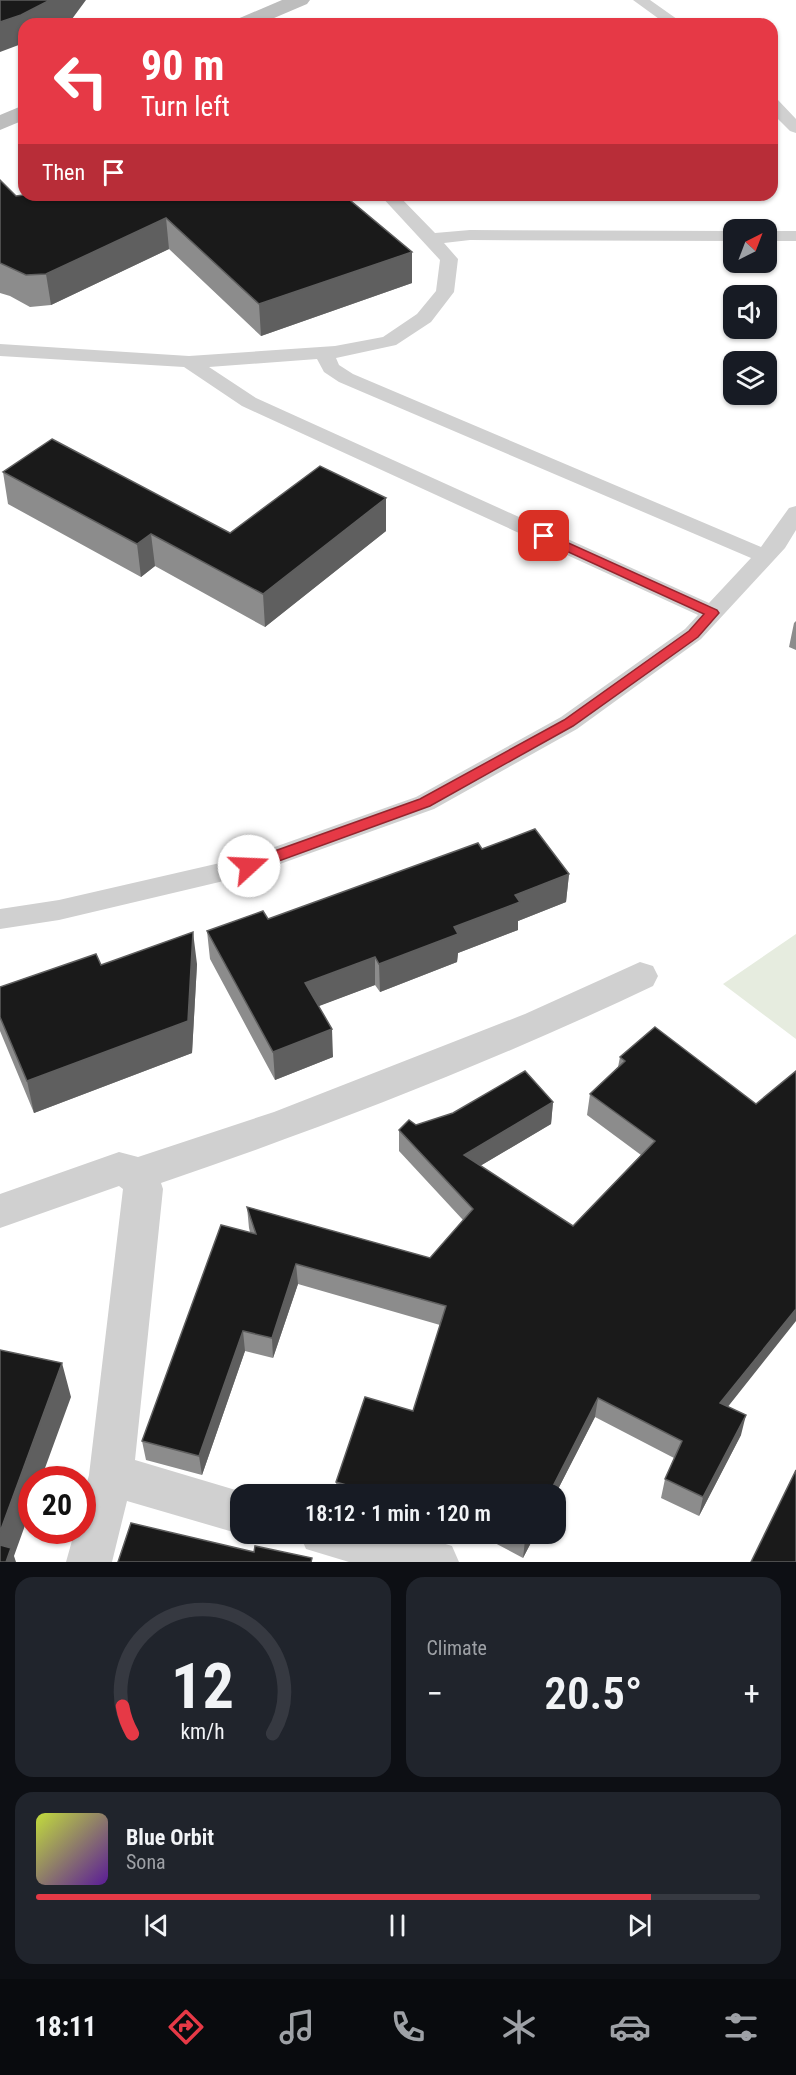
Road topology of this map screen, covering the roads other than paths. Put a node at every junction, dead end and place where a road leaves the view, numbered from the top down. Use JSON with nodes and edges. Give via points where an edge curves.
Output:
{"nodes":[{"id":1,"x":300,"y":0,"type":"edge"},
{"id":2,"x":640,"y":0,"type":"edge"},
{"id":3,"x":256,"y":18,"type":"edge"},
{"id":4,"x":667,"y":18,"type":"edge"},
{"id":5,"x":778,"y":109,"type":"edge"},
{"id":6,"x":18,"y":115,"type":"edge"},
{"id":7,"x":0,"y":123,"type":"edge"},
{"id":8,"x":796,"y":128,"type":"edge"},
{"id":9,"x":395,"y":201,"type":"edge"},
{"id":10,"x":723,"y":236,"type":"edge"},
{"id":11,"x":777,"y":236,"type":"edge"},
{"id":12,"x":796,"y":236,"type":"edge"},
{"id":13,"x":431,"y":239,"type":"junction"},
{"id":14,"x":0,"y":350,"type":"edge"},
{"id":15,"x":324,"y":353,"type":"junction"},
{"id":16,"x":189,"y":362,"type":"junction"},
{"id":17,"x":796,"y":513,"type":"edge"},
{"id":18,"x":764,"y":556,"type":"junction"},
{"id":19,"x":712,"y":613,"type":"junction"},
{"id":20,"x":0,"y":919,"type":"edge"},
{"id":21,"x":640,"y":976,"type":"dead end"},
{"id":22,"x":138,"y":1174,"type":"junction"},
{"id":23,"x":0,"y":1211,"type":"edge"},
{"id":24,"x":111,"y":1475,"type":"junction"},
{"id":25,"x":230,"y":1509,"type":"edge"},
{"id":26,"x":365,"y":1544,"type":"edge"},
{"id":27,"x":89,"y":1562,"type":"edge"},
{"id":28,"x":436,"y":1562,"type":"edge"}],
"edges":[{"from":1,"to":3,"type":"street"},
{"from":2,"to":4,"type":"lane"},
{"from":5,"to":8,"type":"lane"},
{"from":6,"to":7,"type":"street"},
{"from":9,"to":13,"type":"lane"},
{"from":10,"to":13,"type":"lane","via":[[470,235]]},
{"from":11,"to":12,"type":"lane"},
{"from":13,"to":15,"type":"lane","via":[[449,259],[445,292],[424,318],[389,341]]},
{"from":14,"to":16,"type":"lane"},
{"from":15,"to":16,"type":"lane"},
{"from":15,"to":18,"type":"lane","via":[[331,368],[346,378]]},
{"from":16,"to":19,"type":"lane","via":[[249,402]]},
{"from":17,"to":18,"type":"lane"},
{"from":18,"to":19,"type":"lane"},
{"from":19,"to":20,"type":"lane","via":[[693,634],[569,723],[425,802],[249,866],[59,910]]},
{"from":21,"to":22,"type":"street","via":[[538,1024],[284,1125]]},
{"from":22,"to":23,"type":"street","via":[[119,1169]]},
{"from":22,"to":24,"type":"street","via":[[142,1189]]},
{"from":24,"to":25,"type":"street"},
{"from":24,"to":27,"type":"street"},
{"from":26,"to":28,"type":"street"}]}
